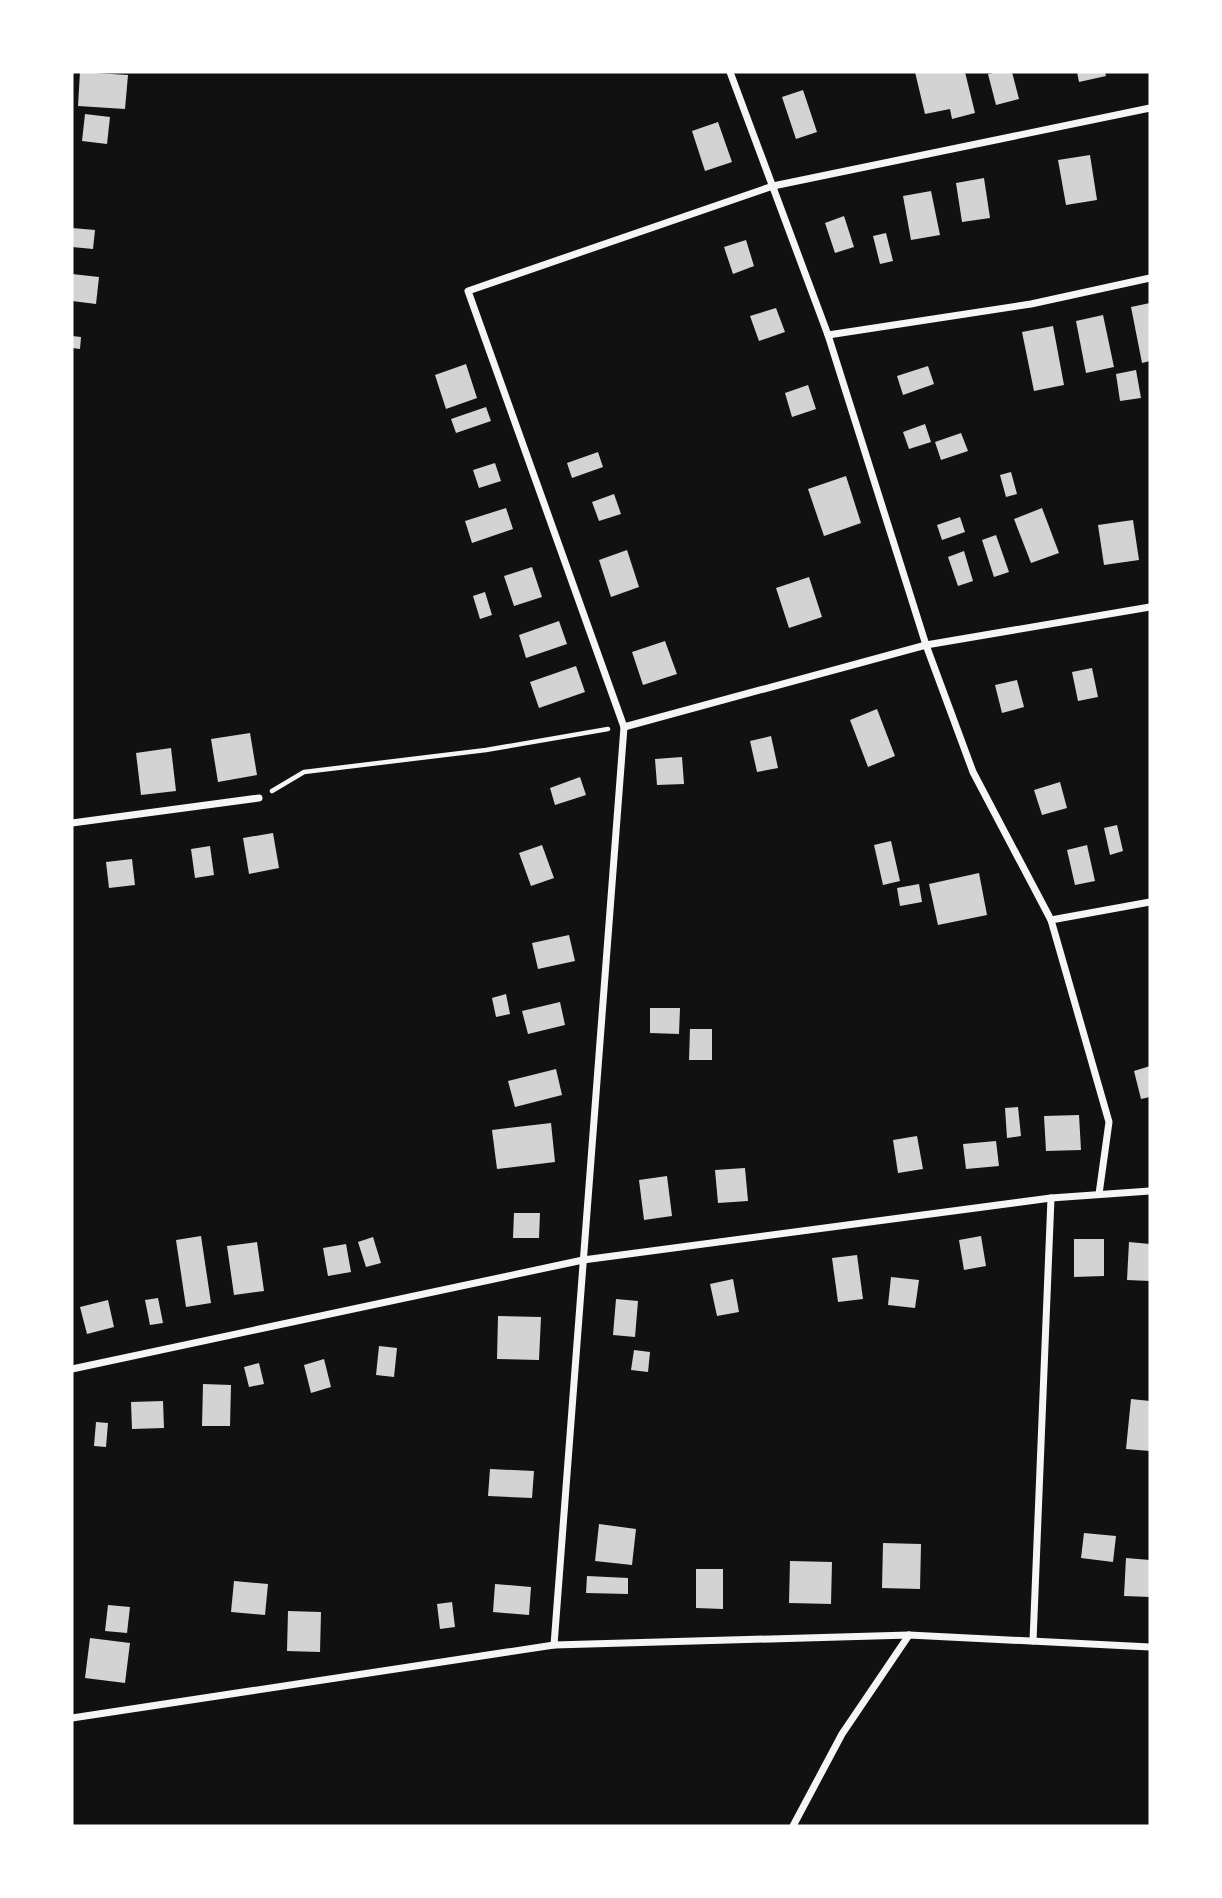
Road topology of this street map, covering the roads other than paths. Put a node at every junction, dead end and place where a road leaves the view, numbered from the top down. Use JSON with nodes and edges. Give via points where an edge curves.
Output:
{"nodes":[{"id":1,"x":730,"y":72,"type":"edge"},
{"id":2,"x":1150,"y":108,"type":"edge"},
{"id":3,"x":773,"y":186,"type":"junction"},
{"id":4,"x":1150,"y":278,"type":"edge"},
{"id":5,"x":828,"y":335,"type":"junction"},
{"id":6,"x":1150,"y":607,"type":"edge"},
{"id":7,"x":926,"y":645,"type":"junction"},
{"id":8,"x":624,"y":727,"type":"junction"},
{"id":9,"x":259,"y":798,"type":"road end"},
{"id":10,"x":72,"y":823,"type":"edge"},
{"id":11,"x":1150,"y":902,"type":"edge"},
{"id":12,"x":1051,"y":920,"type":"junction"},
{"id":13,"x":1150,"y":1191,"type":"edge"},
{"id":14,"x":1099,"y":1194,"type":"junction"},
{"id":15,"x":1051,"y":1198,"type":"junction"},
{"id":16,"x":583,"y":1260,"type":"junction"},
{"id":17,"x":72,"y":1369,"type":"edge"},
{"id":18,"x":909,"y":1635,"type":"junction"},
{"id":19,"x":1033,"y":1641,"type":"junction"},
{"id":20,"x":554,"y":1645,"type":"junction"},
{"id":21,"x":1150,"y":1647,"type":"edge"},
{"id":22,"x":72,"y":1718,"type":"edge"},
{"id":23,"x":793,"y":1826,"type":"edge"}],
"edges":[{"from":1,"to":3,"type":"street"},
{"from":2,"to":3,"type":"street"},
{"from":3,"to":5,"type":"street"},
{"from":3,"to":8,"type":"street","via":[[468,290]]},
{"from":4,"to":5,"type":"street","via":[[1031,304]]},
{"from":5,"to":7,"type":"street"},
{"from":6,"to":7,"type":"street"},
{"from":7,"to":8,"type":"street"},
{"from":7,"to":12,"type":"street","via":[[973,772]]},
{"from":8,"to":16,"type":"street"},
{"from":9,"to":10,"type":"street"},
{"from":11,"to":12,"type":"street"},
{"from":12,"to":14,"type":"street","via":[[1109,1122]]},
{"from":13,"to":14,"type":"street"},
{"from":14,"to":15,"type":"street"},
{"from":15,"to":16,"type":"street"},
{"from":15,"to":19,"type":"street"},
{"from":16,"to":17,"type":"street"},
{"from":16,"to":20,"type":"street"},
{"from":18,"to":19,"type":"street"},
{"from":18,"to":20,"type":"street"},
{"from":18,"to":23,"type":"street","via":[[842,1734]]},
{"from":19,"to":21,"type":"street"},
{"from":20,"to":22,"type":"street"}]}
